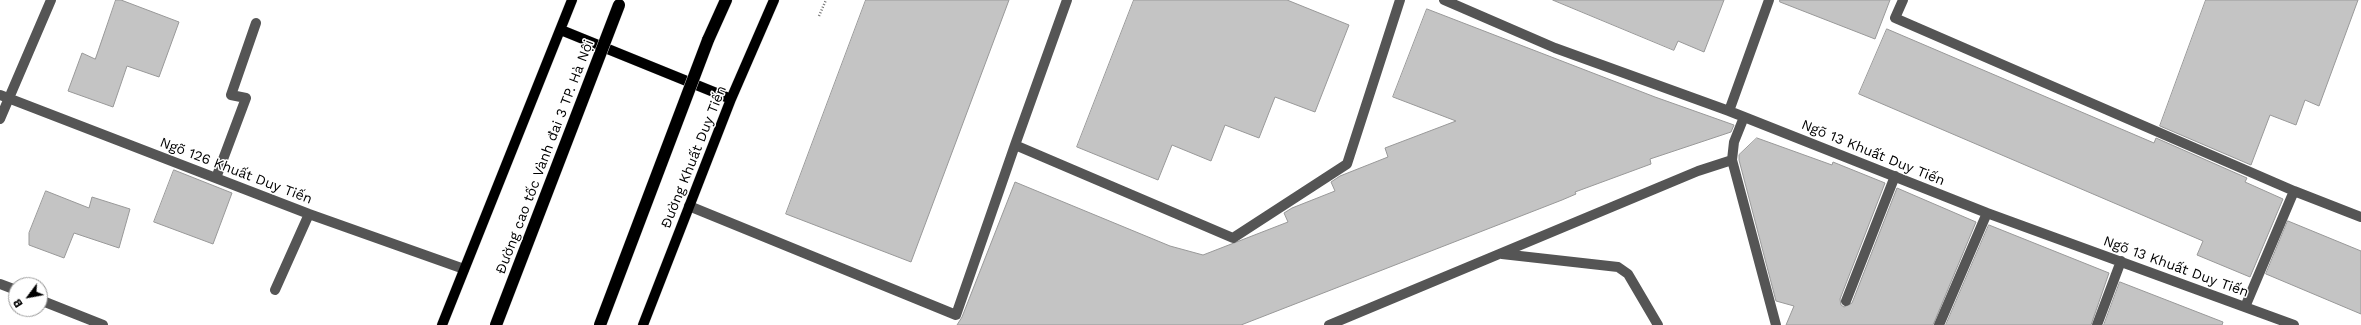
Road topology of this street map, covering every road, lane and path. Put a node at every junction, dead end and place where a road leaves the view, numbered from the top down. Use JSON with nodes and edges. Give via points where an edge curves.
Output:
{"nodes":[{"id":1,"x":51,"y":0,"type":"edge"},
{"id":2,"x":572,"y":0,"type":"edge"},
{"id":3,"x":725,"y":0,"type":"edge"},
{"id":4,"x":774,"y":0,"type":"edge"},
{"id":5,"x":826,"y":0,"type":"edge"},
{"id":6,"x":1066,"y":0,"type":"edge"},
{"id":7,"x":1400,"y":0,"type":"edge"},
{"id":8,"x":1444,"y":0,"type":"edge"},
{"id":9,"x":1769,"y":0,"type":"edge"},
{"id":10,"x":1903,"y":0,"type":"edge"},
{"id":11,"x":620,"y":2,"type":"edge"},
{"id":12,"x":819,"y":16,"type":"dead end"},
{"id":13,"x":256,"y":23,"type":"dead end"},
{"id":14,"x":561,"y":30,"type":"junction"},
{"id":15,"x":4,"y":96,"type":"edge"},
{"id":16,"x":731,"y":99,"type":"junction"},
{"id":17,"x":1729,"y":111,"type":"junction"},
{"id":18,"x":1744,"y":117,"type":"junction"},
{"id":19,"x":0,"y":119,"type":"edge"},
{"id":20,"x":1015,"y":145,"type":"junction"},
{"id":21,"x":1732,"y":160,"type":"junction"},
{"id":22,"x":1895,"y":176,"type":"junction"},
{"id":23,"x":216,"y":178,"type":"junction"},
{"id":24,"x":2294,"y":191,"type":"junction"},
{"id":25,"x":689,"y":206,"type":"junction"},
{"id":26,"x":1987,"y":213,"type":"junction"},
{"id":27,"x":310,"y":214,"type":"junction"},
{"id":28,"x":2361,"y":217,"type":"edge"},
{"id":29,"x":1501,"y":254,"type":"junction"},
{"id":30,"x":2121,"y":261,"type":"junction"},
{"id":31,"x":464,"y":269,"type":"junction"},
{"id":32,"x":275,"y":290,"type":"dead end"},
{"id":33,"x":1846,"y":302,"type":"dead end"},
{"id":34,"x":48,"y":303,"type":"edge"},
{"id":35,"x":2245,"y":307,"type":"junction"},
{"id":36,"x":103,"y":325,"type":"edge"},
{"id":37,"x":442,"y":325,"type":"edge"},
{"id":38,"x":496,"y":325,"type":"edge"},
{"id":39,"x":600,"y":325,"type":"edge"},
{"id":40,"x":643,"y":325,"type":"edge"},
{"id":41,"x":1329,"y":325,"type":"edge"},
{"id":42,"x":1658,"y":325,"type":"edge"},
{"id":43,"x":1776,"y":325,"type":"edge"},
{"id":44,"x":1939,"y":325,"type":"edge"},
{"id":45,"x":2097,"y":325,"type":"edge"},
{"id":46,"x":2292,"y":325,"type":"edge"}],
"edges":[{"from":1,"to":15,"type":"street"},
{"from":2,"to":14,"type":"main road"},
{"from":3,"to":39,"type":"highway","bridge":true},
{"from":4,"to":16,"type":"main road","name":"Đường Khuất Duy Tiến"},
{"from":5,"to":12,"type":"path"},
{"from":6,"to":20,"type":"street"},
{"from":7,"to":20,"type":"street","via":[[1347,164],[1233,238]]},
{"from":8,"to":17,"type":"street","name":"Ngõ 13 Khuất Duy Tiến","via":[[1555,48]]},
{"from":9,"to":17,"type":"street"},
{"from":10,"to":24,"type":"street","via":[[1896,18]]},
{"from":11,"to":38,"type":"highway","name":"Đường cao tốc Vành đai 3 TP. Hà Nội","bridge":true},
{"from":13,"to":23,"type":"street","via":[[231,96],[246,98]]},
{"from":14,"to":16,"type":"main road"},
{"from":14,"to":31,"type":"main road"},
{"from":15,"to":19,"type":"street"},
{"from":15,"to":23,"type":"street","name":"Ngõ 126 Khuất Duy Tiến"},
{"from":16,"to":25,"type":"main road","name":"Đường Khuất Duy Tiến"},
{"from":17,"to":18,"type":"street","name":"Ngõ 13 Khuất Duy Tiến"},
{"from":18,"to":21,"type":"street","via":[[1734,142]]},
{"from":18,"to":22,"type":"street","name":"Ngõ 13 Khuất Duy Tiến"},
{"from":20,"to":25,"type":"street","via":[[956,315]]},
{"from":21,"to":29,"type":"street","via":[[1698,171]]},
{"from":21,"to":43,"type":"street"},
{"from":22,"to":26,"type":"street","name":"Ngõ 13 Khuất Duy Tiến"},
{"from":22,"to":33,"type":"street"},
{"from":23,"to":27,"type":"street","name":"Ngõ 126 Khuất Duy Tiến"},
{"from":24,"to":28,"type":"street"},
{"from":24,"to":35,"type":"street"},
{"from":25,"to":40,"type":"main road","name":"Đường Khuất Duy Tiến"},
{"from":26,"to":30,"type":"street","name":"Ngõ 13 Khuất Duy Tiến"},
{"from":26,"to":44,"type":"street"},
{"from":27,"to":31,"type":"street","name":"Ngõ 126 Khuất Duy Tiến"},
{"from":27,"to":32,"type":"street"},
{"from":29,"to":41,"type":"street"},
{"from":29,"to":42,"type":"street","via":[[1618,268],[1628,274]]},
{"from":30,"to":35,"type":"street","name":"Ngõ 13 Khuất Duy Tiến"},
{"from":30,"to":45,"type":"street"},
{"from":31,"to":37,"type":"main road"},
{"from":34,"to":36,"type":"street"},
{"from":35,"to":46,"type":"street","name":"Ngõ 13 Khuất Duy Tiến"}]}
